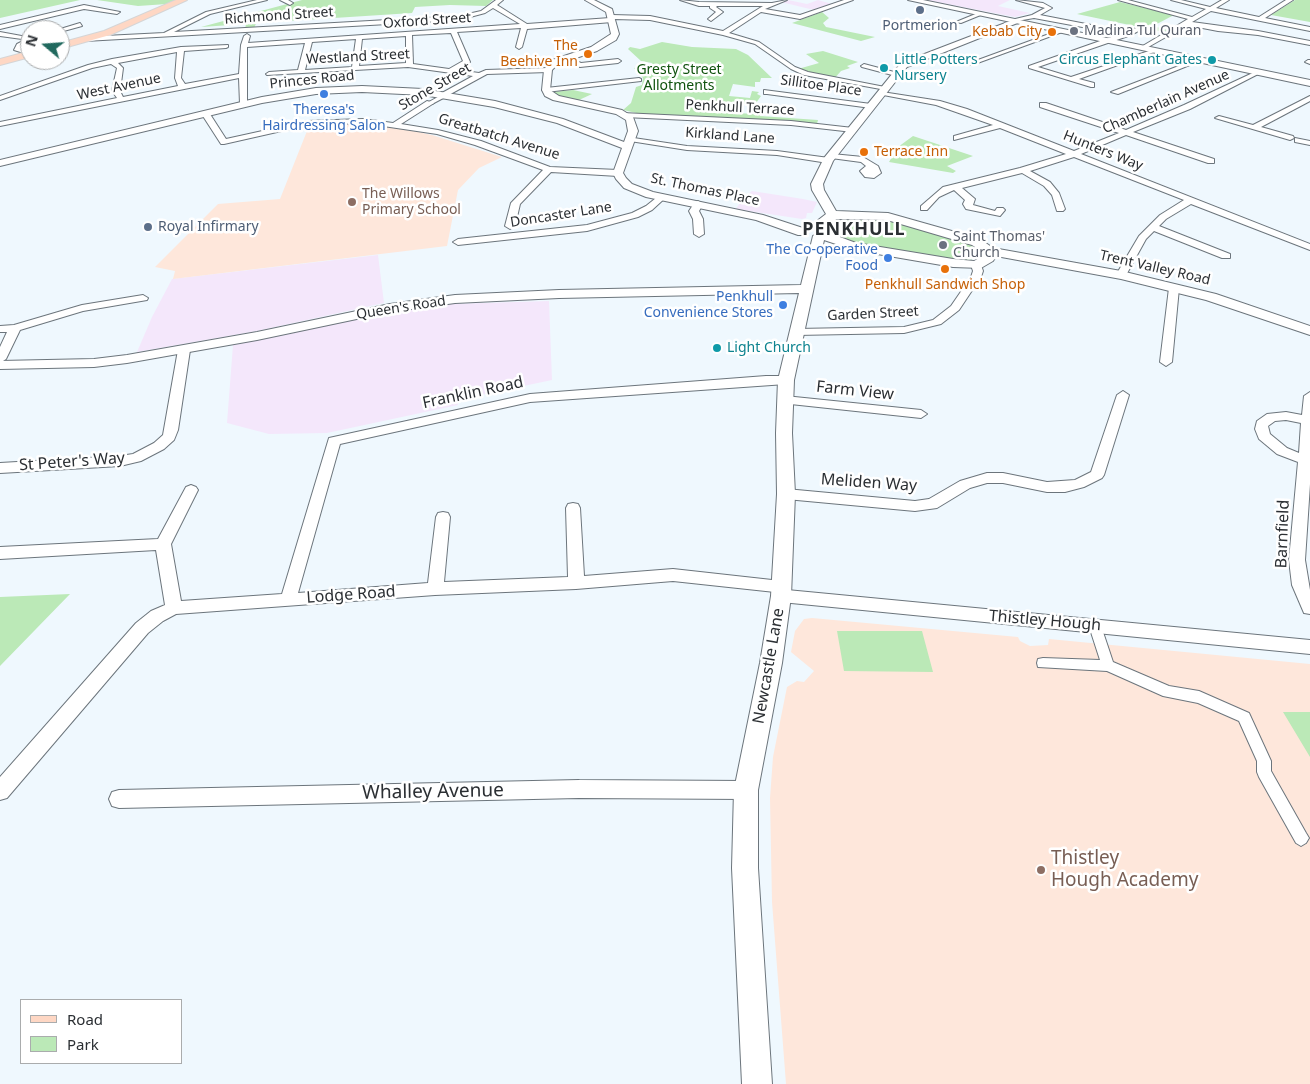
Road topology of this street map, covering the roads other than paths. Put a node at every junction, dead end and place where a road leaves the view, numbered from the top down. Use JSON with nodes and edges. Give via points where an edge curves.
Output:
{"nodes":[{"id":1,"x":182,"y":0,"type":"edge"},
{"id":2,"x":264,"y":0,"type":"edge"},
{"id":3,"x":283,"y":0,"type":"edge"},
{"id":4,"x":500,"y":0,"type":"edge"},
{"id":5,"x":589,"y":0,"type":"edge"},
{"id":6,"x":683,"y":0,"type":"edge"},
{"id":7,"x":723,"y":0,"type":"edge"},
{"id":8,"x":784,"y":0,"type":"edge"},
{"id":9,"x":850,"y":0,"type":"edge"},
{"id":10,"x":912,"y":0,"type":"edge"},
{"id":11,"x":1019,"y":0,"type":"edge"},
{"id":12,"x":1121,"y":0,"type":"edge"},
{"id":13,"x":1174,"y":0,"type":"edge"},
{"id":14,"x":1226,"y":0,"type":"edge"},
{"id":15,"x":1290,"y":0,"type":"edge"},
{"id":16,"x":290,"y":3,"type":"dead end"},
{"id":17,"x":715,"y":4,"type":"junction"},
{"id":18,"x":771,"y":4,"type":"junction"},
{"id":19,"x":494,"y":5,"type":"junction"},
{"id":20,"x":1211,"y":9,"type":"junction"},
{"id":21,"x":759,"y":10,"type":"junction"},
{"id":22,"x":117,"y":12,"type":"dead end"},
{"id":23,"x":980,"y":14,"type":"junction"},
{"id":24,"x":1034,"y":16,"type":"junction"},
{"id":25,"x":561,"y":17,"type":"dead end"},
{"id":26,"x":612,"y":19,"type":"junction"},
{"id":27,"x":711,"y":19,"type":"dead end"},
{"id":28,"x":1193,"y":19,"type":"junction"},
{"id":29,"x":1260,"y":19,"type":"junction"},
{"id":30,"x":1015,"y":21,"type":"junction"},
{"id":31,"x":959,"y":22,"type":"dead end"},
{"id":32,"x":1186,"y":23,"type":"junction"},
{"id":33,"x":564,"y":24,"type":"junction"},
{"id":34,"x":80,"y":25,"type":"dead end"},
{"id":35,"x":0,"y":26,"type":"edge"},
{"id":36,"x":526,"y":27,"type":"junction"},
{"id":37,"x":70,"y":28,"type":"edge"},
{"id":38,"x":1141,"y":28,"type":"dead end"},
{"id":39,"x":1310,"y":29,"type":"edge"},
{"id":40,"x":1226,"y":30,"type":"junction"},
{"id":41,"x":250,"y":31,"type":"junction"},
{"id":42,"x":1062,"y":31,"type":"junction"},
{"id":43,"x":454,"y":32,"type":"junction"},
{"id":44,"x":724,"y":33,"type":"junction"},
{"id":45,"x":0,"y":34,"type":"edge"},
{"id":46,"x":1129,"y":34,"type":"junction"},
{"id":47,"x":409,"y":35,"type":"junction"},
{"id":48,"x":20,"y":36,"type":"edge"},
{"id":49,"x":162,"y":36,"type":"junction"},
{"id":50,"x":1217,"y":36,"type":"dead end"},
{"id":51,"x":359,"y":38,"type":"junction"},
{"id":52,"x":85,"y":40,"type":"junction"},
{"id":53,"x":309,"y":41,"type":"junction"},
{"id":54,"x":1109,"y":41,"type":"junction"},
{"id":55,"x":1310,"y":43,"type":"edge"},
{"id":56,"x":70,"y":44,"type":"edge"},
{"id":57,"x":244,"y":45,"type":"junction"},
{"id":58,"x":226,"y":46,"type":"dead end"},
{"id":59,"x":519,"y":47,"type":"dead end"},
{"id":60,"x":1143,"y":48,"type":"junction"},
{"id":61,"x":181,"y":49,"type":"junction"},
{"id":62,"x":1154,"y":51,"type":"junction"},
{"id":63,"x":20,"y":56,"type":"edge"},
{"id":64,"x":563,"y":57,"type":"junction"},
{"id":65,"x":1199,"y":60,"type":"junction"},
{"id":66,"x":112,"y":61,"type":"junction"},
{"id":67,"x":618,"y":61,"type":"dead end"},
{"id":68,"x":0,"y":62,"type":"edge"},
{"id":69,"x":970,"y":64,"type":"dead end"},
{"id":70,"x":408,"y":65,"type":"junction"},
{"id":71,"x":864,"y":66,"type":"dead end"},
{"id":72,"x":356,"y":68,"type":"junction"},
{"id":73,"x":548,"y":70,"type":"junction"},
{"id":74,"x":450,"y":71,"type":"junction"},
{"id":75,"x":301,"y":72,"type":"junction"},
{"id":76,"x":1259,"y":72,"type":"junction"},
{"id":77,"x":269,"y":74,"type":"dead end"},
{"id":78,"x":896,"y":74,"type":"junction"},
{"id":79,"x":242,"y":75,"type":"junction"},
{"id":80,"x":478,"y":75,"type":"junction"},
{"id":81,"x":639,"y":80,"type":"dead end"},
{"id":82,"x":1072,"y":80,"type":"junction"},
{"id":83,"x":1310,"y":83,"type":"edge"},
{"id":84,"x":1091,"y":85,"type":"dead end"},
{"id":85,"x":182,"y":86,"type":"junction"},
{"id":86,"x":546,"y":90,"type":"junction"},
{"id":87,"x":1117,"y":90,"type":"dead end"},
{"id":88,"x":766,"y":91,"type":"dead end"},
{"id":89,"x":884,"y":91,"type":"junction"},
{"id":90,"x":445,"y":95,"type":"junction"},
{"id":91,"x":0,"y":98,"type":"edge"},
{"id":92,"x":1310,"y":98,"type":"edge"},
{"id":93,"x":121,"y":99,"type":"junction"},
{"id":94,"x":244,"y":104,"type":"junction"},
{"id":95,"x":430,"y":104,"type":"joint"},
{"id":96,"x":1043,"y":105,"type":"dead end"},
{"id":97,"x":871,"y":106,"type":"junction"},
{"id":98,"x":204,"y":113,"type":"junction"},
{"id":99,"x":626,"y":115,"type":"junction"},
{"id":100,"x":1219,"y":118,"type":"dead end"},
{"id":101,"x":0,"y":124,"type":"edge"},
{"id":102,"x":394,"y":124,"type":"junction"},
{"id":103,"x":1001,"y":125,"type":"junction"},
{"id":104,"x":1254,"y":128,"type":"junction"},
{"id":105,"x":853,"y":130,"type":"junction"},
{"id":106,"x":1128,"y":133,"type":"junction"},
{"id":107,"x":957,"y":138,"type":"dead end"},
{"id":108,"x":628,"y":143,"type":"junction"},
{"id":109,"x":1310,"y":143,"type":"edge"},
{"id":110,"x":1075,"y":154,"type":"junction"},
{"id":111,"x":830,"y":158,"type":"junction"},
{"id":112,"x":1211,"y":161,"type":"dead end"},
{"id":113,"x":0,"y":163,"type":"edge"},
{"id":114,"x":872,"y":166,"type":"dead end"},
{"id":115,"x":549,"y":169,"type":"junction"},
{"id":116,"x":1023,"y":170,"type":"junction"},
{"id":117,"x":618,"y":173,"type":"junction"},
{"id":118,"x":955,"y":186,"type":"junction"},
{"id":119,"x":661,"y":198,"type":"junction"},
{"id":120,"x":824,"y":199,"type":"junction"},
{"id":121,"x":1189,"y":200,"type":"junction"},
{"id":122,"x":698,"y":204,"type":"junction"},
{"id":123,"x":924,"y":208,"type":"dead end"},
{"id":124,"x":1000,"y":210,"type":"dead end"},
{"id":125,"x":1060,"y":210,"type":"dead end"},
{"id":126,"x":854,"y":215,"type":"junction"},
{"id":127,"x":510,"y":226,"type":"dead end"},
{"id":128,"x":817,"y":226,"type":"junction"},
{"id":129,"x":1153,"y":227,"type":"junction"},
{"id":130,"x":699,"y":236,"type":"dead end"},
{"id":131,"x":458,"y":242,"type":"dead end"},
{"id":132,"x":1310,"y":247,"type":"edge"},
{"id":133,"x":990,"y":252,"type":"junction"},
{"id":134,"x":1226,"y":256,"type":"dead end"},
{"id":135,"x":976,"y":265,"type":"junction"},
{"id":136,"x":1121,"y":276,"type":"junction"},
{"id":137,"x":1174,"y":288,"type":"junction"},
{"id":138,"x":806,"y":289,"type":"junction"},
{"id":139,"x":143,"y":298,"type":"dead end"},
{"id":140,"x":15,"y":328,"type":"junction"},
{"id":141,"x":0,"y":329,"type":"edge"},
{"id":142,"x":1310,"y":331,"type":"edge"},
{"id":143,"x":796,"y":332,"type":"junction"},
{"id":144,"x":1155,"y":337,"type":"dead end"},
{"id":145,"x":1168,"y":340,"type":"junction"},
{"id":146,"x":184,"y":350,"type":"junction"},
{"id":147,"x":0,"y":359,"type":"edge"},
{"id":148,"x":1166,"y":362,"type":"dead end"},
{"id":149,"x":0,"y":365,"type":"edge"},
{"id":150,"x":786,"y":390,"type":"junction"},
{"id":151,"x":1123,"y":395,"type":"dead end"},
{"id":152,"x":1310,"y":396,"type":"edge"},
{"id":153,"x":921,"y":414,"type":"dead end"},
{"id":154,"x":1308,"y":420,"type":"junction"},
{"id":155,"x":0,"y":468,"type":"edge"},
{"id":156,"x":1306,"y":468,"type":"edge"},
{"id":157,"x":191,"y":490,"type":"dead end"},
{"id":158,"x":786,"y":494,"type":"junction"},
{"id":159,"x":573,"y":508,"type":"dead end"},
{"id":160,"x":443,"y":517,"type":"dead end"},
{"id":161,"x":163,"y":544,"type":"junction"},
{"id":162,"x":0,"y":553,"type":"edge"},
{"id":163,"x":576,"y":582,"type":"junction"},
{"id":164,"x":435,"y":589,"type":"junction"},
{"id":165,"x":781,"y":592,"type":"junction"},
{"id":166,"x":288,"y":600,"type":"junction"},
{"id":167,"x":174,"y":608,"type":"junction"},
{"id":168,"x":1310,"y":608,"type":"edge"},
{"id":169,"x":1095,"y":626,"type":"junction"},
{"id":170,"x":1310,"y":647,"type":"edge"},
{"id":171,"x":1043,"y":663,"type":"dead end"},
{"id":172,"x":1108,"y":666,"type":"junction"},
{"id":173,"x":0,"y":790,"type":"edge"},
{"id":174,"x":746,"y":790,"type":"junction"},
{"id":175,"x":119,"y":799,"type":"dead end"},
{"id":176,"x":1301,"y":838,"type":"dead end"},
{"id":177,"x":757,"y":1084,"type":"edge"}],
"edges":[{"from":1,"to":52,"type":"main road"},
{"from":2,"to":49,"type":"street","via":[[208,13]]},
{"from":3,"to":16,"type":"street"},
{"from":4,"to":19,"type":"street","name":"Richmond Street"},
{"from":5,"to":26,"type":"street","via":[[608,9]]},
{"from":6,"to":17,"type":"street"},
{"from":7,"to":17,"type":"street"},
{"from":8,"to":18,"type":"street"},
{"from":9,"to":21,"type":"street","via":[[800,17]]},
{"from":10,"to":23,"type":"main road"},
{"from":11,"to":24,"type":"street","via":[[1049,8]]},
{"from":12,"to":28,"type":"street"},
{"from":13,"to":20,"type":"street"},
{"from":14,"to":20,"type":"street"},
{"from":15,"to":29,"type":"street"},
{"from":17,"to":18,"type":"street"},
{"from":17,"to":27,"type":"street","via":[[712,7],[720,12]]},
{"from":18,"to":21,"type":"street"},
{"from":19,"to":36,"type":"street"},
{"from":19,"to":41,"type":"street","name":"Richmond Street","via":[[483,12],[459,18]]},
{"from":20,"to":28,"type":"street"},
{"from":20,"to":29,"type":"street"},
{"from":21,"to":44,"type":"street"},
{"from":22,"to":35,"type":"street","via":[[84,7]]},
{"from":23,"to":30,"type":"main road"},
{"from":23,"to":31,"type":"street"},
{"from":24,"to":30,"type":"street"},
{"from":24,"to":46,"type":"street"},
{"from":25,"to":33,"type":"street"},
{"from":26,"to":33,"type":"street","name":"Oxford Street"},
{"from":26,"to":44,"type":"street","name":"Oxford Street","via":[[650,18]]},
{"from":26,"to":64,"type":"street","via":[[615,34],[610,41],[594,50]]},
{"from":28,"to":32,"type":"street"},
{"from":29,"to":39,"type":"street"},
{"from":30,"to":42,"type":"main road"},
{"from":30,"to":78,"type":"street","via":[[911,62]]},
{"from":32,"to":40,"type":"street"},
{"from":32,"to":60,"type":"street"},
{"from":33,"to":36,"type":"street","name":"Oxford Street"},
{"from":34,"to":37,"type":"street"},
{"from":36,"to":43,"type":"street","name":"Oxford Street"},
{"from":36,"to":59,"type":"street"},
{"from":38,"to":46,"type":"street"},
{"from":40,"to":50,"type":"street"},
{"from":40,"to":55,"type":"street"},
{"from":41,"to":49,"type":"street","name":"Richmond Street"},
{"from":41,"to":57,"type":"street"},
{"from":42,"to":54,"type":"main road"},
{"from":42,"to":69,"type":"street"},
{"from":43,"to":47,"type":"street","name":"Oxford Street"},
{"from":43,"to":74,"type":"street","via":[[466,62]]},
{"from":44,"to":89,"type":"street","name":"Hunters Way","via":[[757,43],[806,74]]},
{"from":45,"to":48,"type":"street"},
{"from":46,"to":54,"type":"street"},
{"from":47,"to":51,"type":"street","name":"Oxford Street"},
{"from":47,"to":70,"type":"street"},
{"from":49,"to":52,"type":"street","name":"Richmond Street"},
{"from":51,"to":53,"type":"street","name":"Oxford Street"},
{"from":51,"to":72,"type":"street"},
{"from":52,"to":56,"type":"main road"},
{"from":53,"to":57,"type":"street","name":"Oxford Street"},
{"from":53,"to":75,"type":"street"},
{"from":54,"to":60,"type":"main road"},
{"from":54,"to":82,"type":"street","via":[[1032,67]]},
{"from":57,"to":79,"type":"street"},
{"from":58,"to":61,"type":"street"},
{"from":60,"to":62,"type":"main road"},
{"from":61,"to":66,"type":"street"},
{"from":61,"to":85,"type":"street","via":[[178,78]]},
{"from":62,"to":65,"type":"main road"},
{"from":62,"to":82,"type":"street"},
{"from":63,"to":68,"type":"main road"},
{"from":64,"to":67,"type":"street","via":[[580,65]]},
{"from":64,"to":73,"type":"street"},
{"from":65,"to":76,"type":"main road"},
{"from":65,"to":87,"type":"street"},
{"from":66,"to":91,"type":"street"},
{"from":66,"to":93,"type":"street","via":[[120,68],[116,91]]},
{"from":70,"to":72,"type":"street","name":"Westland Street"},
{"from":70,"to":74,"type":"street","name":"Westland Street"},
{"from":71,"to":78,"type":"street"},
{"from":72,"to":75,"type":"street","name":"Westland Street"},
{"from":73,"to":80,"type":"street","name":"Stone Street","via":[[493,71]]},
{"from":73,"to":86,"type":"street"},
{"from":74,"to":80,"type":"street","name":"Westland Street"},
{"from":75,"to":77,"type":"street","name":"Westland Street"},
{"from":76,"to":83,"type":"main road"},
{"from":76,"to":106,"type":"street","name":"Chamberlain Avenue"},
{"from":78,"to":89,"type":"street"},
{"from":79,"to":85,"type":"street","name":"West Avenue"},
{"from":79,"to":94,"type":"street"},
{"from":80,"to":90,"type":"street","name":"Stone Street"},
{"from":81,"to":86,"type":"street"},
{"from":82,"to":84,"type":"street"},
{"from":85,"to":93,"type":"street","name":"West Avenue"},
{"from":86,"to":99,"type":"street","via":[[556,98]]},
{"from":88,"to":97,"type":"street","name":"Sillitoe Place"},
{"from":89,"to":97,"type":"street"},
{"from":89,"to":103,"type":"street","name":"Hunters Way","via":[[937,103]]},
{"from":90,"to":94,"type":"street","name":"Princes Road","via":[[394,89],[339,90]]},
{"from":90,"to":95,"type":"street","name":"Stone Street"},
{"from":90,"to":108,"type":"street","name":"Princes Road","via":[[560,121]]},
{"from":92,"to":104,"type":"street"},
{"from":93,"to":101,"type":"street","name":"West Avenue"},
{"from":94,"to":98,"type":"street","name":"Princes Road"},
{"from":95,"to":102,"type":"street","name":"Stone Street"},
{"from":96,"to":106,"type":"street"},
{"from":97,"to":105,"type":"street"},
{"from":98,"to":102,"type":"street","name":"Greatbatch Avenue","via":[[224,142],[325,121]]},
{"from":98,"to":113,"type":"street","name":"Princes Road"},
{"from":99,"to":105,"type":"street","name":"Penkhull Terrace","via":[[791,123]]},
{"from":99,"to":108,"type":"street","via":[[632,122],[633,131]]},
{"from":100,"to":104,"type":"street"},
{"from":102,"to":115,"type":"street","name":"Greatbatch Avenue","via":[[470,141]]},
{"from":103,"to":107,"type":"street"},
{"from":103,"to":110,"type":"street","name":"Hunters Way"},
{"from":104,"to":109,"type":"street"},
{"from":105,"to":111,"type":"street"},
{"from":106,"to":110,"type":"street","name":"Chamberlain Avenue"},
{"from":106,"to":112,"type":"street"},
{"from":108,"to":111,"type":"street","name":"Kirkland Lane"},
{"from":108,"to":117,"type":"street"},
{"from":110,"to":116,"type":"street","name":"Chamberlain Avenue"},
{"from":110,"to":121,"type":"street","name":"Hunters Way"},
{"from":111,"to":114,"type":"street","name":"Kirkland Lane","via":[[863,160]]},
{"from":111,"to":120,"type":"street","via":[[817,184]]},
{"from":115,"to":117,"type":"street","name":"Greatbatch Avenue"},
{"from":115,"to":127,"type":"street","via":[[516,203]]},
{"from":116,"to":118,"type":"street","name":"Chamberlain Avenue"},
{"from":116,"to":125,"type":"street","via":[[1047,184],[1056,195]]},
{"from":117,"to":119,"type":"street","name":"St. Thomas Place","via":[[628,186]]},
{"from":118,"to":123,"type":"street","name":"Chamberlain Avenue","via":[[946,189]]},
{"from":118,"to":124,"type":"street","via":[[970,199],[969,207],[996,214]]},
{"from":119,"to":122,"type":"street","name":"St. Thomas Place"},
{"from":119,"to":131,"type":"street","name":"Doncaster Lane","via":[[635,215],[586,228]]},
{"from":120,"to":126,"type":"street"},
{"from":120,"to":128,"type":"street"},
{"from":121,"to":129,"type":"street"},
{"from":121,"to":132,"type":"street","name":"Hunters Way"},
{"from":122,"to":128,"type":"street","name":"St. Thomas Place"},
{"from":122,"to":130,"type":"street","via":[[694,211]]},
{"from":126,"to":128,"type":"street","name":"St. Thomas Place"},
{"from":126,"to":133,"type":"street","name":"St. Thomas Place","via":[[897,219],[976,242]]},
{"from":128,"to":135,"type":"street","via":[[864,248]]},
{"from":128,"to":138,"type":"street","name":"Newcastle Lane","via":[[816,250]]},
{"from":129,"to":134,"type":"street"},
{"from":129,"to":136,"type":"street","via":[[1142,238]]},
{"from":133,"to":135,"type":"street","via":[[989,258]]},
{"from":133,"to":136,"type":"street","name":"Trent Valley Road"},
{"from":135,"to":143,"type":"street","name":"Garden Street","via":[[976,277],[955,308],[937,322],[904,330]]},
{"from":136,"to":137,"type":"street","name":"Trent Valley Road"},
{"from":137,"to":142,"type":"street","name":"Trent Valley Road","via":[[1211,297]]},
{"from":137,"to":145,"type":"street"},
{"from":138,"to":143,"type":"street","name":"Newcastle Lane"},
{"from":138,"to":146,"type":"street","name":"Queen's Road","via":[[559,294],[440,301]]},
{"from":139,"to":140,"type":"street","via":[[82,308]]},
{"from":140,"to":141,"type":"street"},
{"from":140,"to":147,"type":"street"},
{"from":143,"to":150,"type":"street","name":"Newcastle Lane"},
{"from":144,"to":145,"type":"street"},
{"from":145,"to":148,"type":"street"},
{"from":146,"to":149,"type":"street","name":"Queen's Road","via":[[94,363]]},
{"from":146,"to":155,"type":"street","name":"St Peter's Way","via":[[172,430],[169,437],[154,449],[136,458],[120,460]]},
{"from":150,"to":153,"type":"street","name":"Farm View"},
{"from":150,"to":158,"type":"street","name":"Newcastle Lane"},
{"from":150,"to":166,"type":"street","name":"Franklin Road","via":[[766,380],[530,398],[334,441]]},
{"from":151,"to":158,"type":"street","name":"Meliden Way","via":[[1097,475],[1079,484],[1047,486],[987,478],[966,484],[932,504],[915,506]]},
{"from":152,"to":154,"type":"street","name":"Barnfield"},
{"from":154,"to":156,"type":"street","name":"Barnfield"},
{"from":154,"to":156,"type":"street","via":[[1278,416],[1262,424],[1264,436]]},
{"from":156,"to":168,"type":"street","name":"Barnfield","via":[[1297,560],[1300,585]]},
{"from":157,"to":161,"type":"street"},
{"from":158,"to":165,"type":"street","name":"Newcastle Lane"},
{"from":159,"to":163,"type":"street"},
{"from":160,"to":164,"type":"street"},
{"from":161,"to":162,"type":"street"},
{"from":161,"to":167,"type":"street"},
{"from":163,"to":164,"type":"street","name":"Lodge Road"},
{"from":163,"to":165,"type":"street","name":"Lodge Road","via":[[673,575]]},
{"from":164,"to":166,"type":"street","name":"Lodge Road"},
{"from":165,"to":169,"type":"street","name":"Thistley Hough"},
{"from":165,"to":174,"type":"street","name":"Newcastle Lane","via":[[771,663]]},
{"from":166,"to":167,"type":"street","name":"Lodge Road"},
{"from":167,"to":173,"type":"street","name":"Lodge Road","via":[[142,628]]},
{"from":169,"to":170,"type":"street","name":"Thistley Hough"},
{"from":169,"to":172,"type":"street"},
{"from":171,"to":172,"type":"street"},
{"from":172,"to":176,"type":"street","via":[[1168,692],[1199,697],[1244,717],[1264,761],[1264,772]]},
{"from":174,"to":175,"type":"street","name":"Whalley Avenue"},
{"from":174,"to":177,"type":"street","name":"Newcastle Lane","via":[[745,868]]}]}
